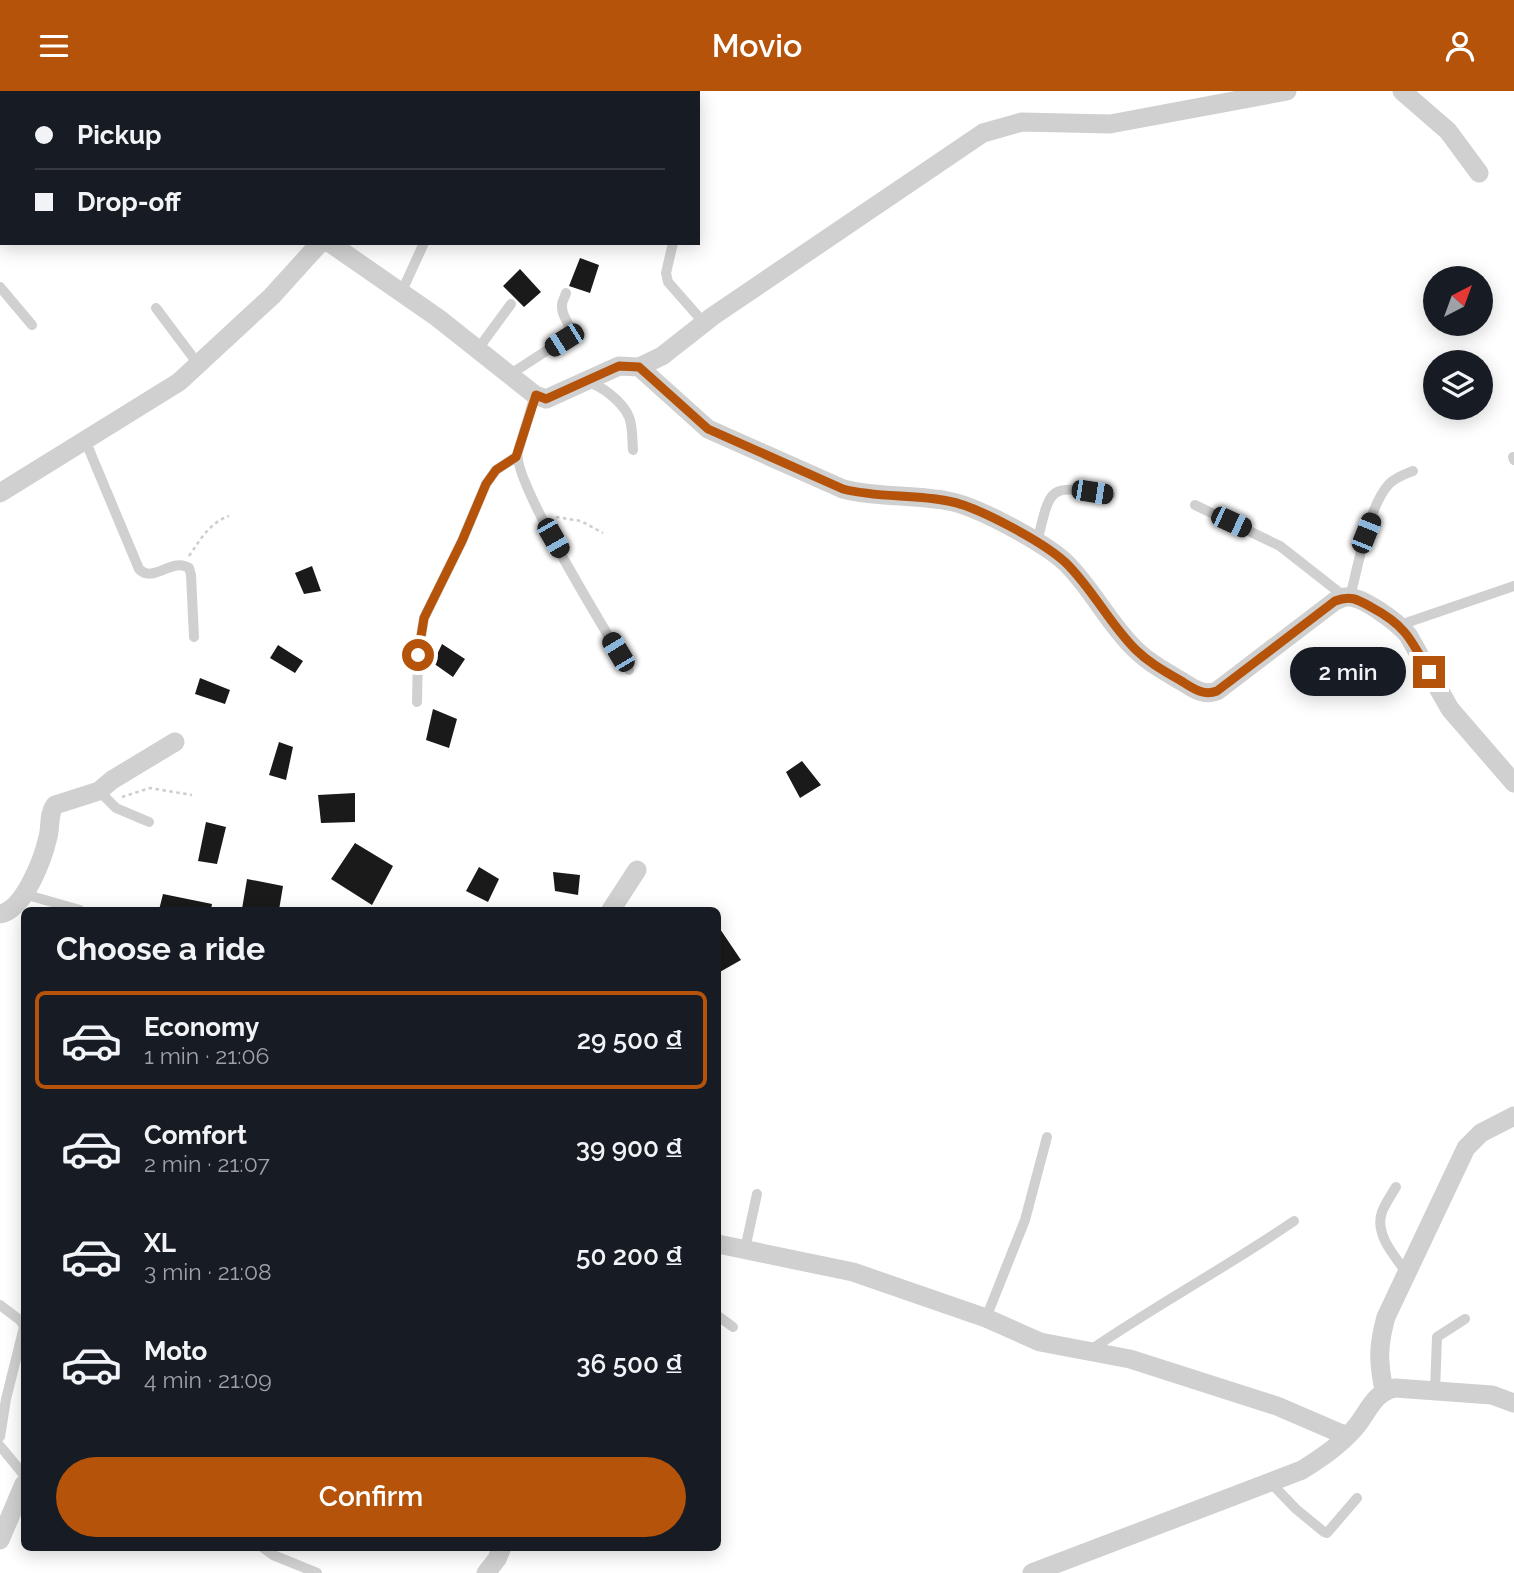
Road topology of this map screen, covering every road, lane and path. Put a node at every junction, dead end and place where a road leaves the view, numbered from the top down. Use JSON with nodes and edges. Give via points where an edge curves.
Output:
{"nodes":[{"id":1,"x":1287,"y":91,"type":"edge"},
{"id":2,"x":1402,"y":91,"type":"edge"},
{"id":3,"x":1479,"y":173,"type":"dead end"},
{"id":4,"x":318,"y":245,"type":"edge"},
{"id":5,"x":333,"y":245,"type":"edge"},
{"id":6,"x":423,"y":245,"type":"edge"},
{"id":7,"x":673,"y":245,"type":"edge"},
{"id":8,"x":0,"y":288,"type":"edge"},
{"id":9,"x":402,"y":291,"type":"junction"},
{"id":10,"x":566,"y":293,"type":"dead end"},
{"id":11,"x":511,"y":304,"type":"dead end"},
{"id":12,"x":156,"y":308,"type":"dead end"},
{"id":13,"x":704,"y":323,"type":"junction"},
{"id":14,"x":32,"y":325,"type":"dead end"},
{"id":15,"x":478,"y":349,"type":"junction"},
{"id":16,"x":198,"y":364,"type":"junction"},
{"id":17,"x":639,"y":367,"type":"junction"},
{"id":18,"x":509,"y":375,"type":"junction"},
{"id":19,"x":586,"y":382,"type":"junction"},
{"id":20,"x":536,"y":395,"type":"junction"},
{"id":21,"x":85,"y":440,"type":"junction"},
{"id":22,"x":633,"y":450,"type":"dead end"},
{"id":23,"x":516,"y":457,"type":"junction"},
{"id":24,"x":1413,"y":471,"type":"dead end"},
{"id":25,"x":0,"y":493,"type":"edge"},
{"id":26,"x":1110,"y":495,"type":"dead end"},
{"id":27,"x":1195,"y":505,"type":"dead end"},
{"id":28,"x":539,"y":514,"type":"junction"},
{"id":29,"x":229,"y":516,"type":"dead end"},
{"id":30,"x":603,"y":533,"type":"dead end"},
{"id":31,"x":1037,"y":543,"type":"junction"},
{"id":32,"x":183,"y":564,"type":"junction"},
{"id":33,"x":1514,"y":586,"type":"edge"},
{"id":34,"x":1348,"y":597,"type":"junction"},
{"id":35,"x":1400,"y":625,"type":"junction"},
{"id":36,"x":194,"y":637,"type":"dead end"},
{"id":37,"x":629,"y":670,"type":"dead end"},
{"id":38,"x":417,"y":702,"type":"dead end"},
{"id":39,"x":176,"y":742,"type":"dead end"},
{"id":40,"x":1514,"y":783,"type":"edge"},
{"id":41,"x":192,"y":795,"type":"dead end"},
{"id":42,"x":104,"y":796,"type":"junction"},
{"id":43,"x":149,"y":822,"type":"dead end"},
{"id":44,"x":637,"y":870,"type":"dead end"},
{"id":45,"x":23,"y":894,"type":"junction"},
{"id":46,"x":69,"y":907,"type":"edge"},
{"id":47,"x":617,"y":907,"type":"edge"},
{"id":48,"x":0,"y":914,"type":"edge"},
{"id":49,"x":1514,"y":1117,"type":"edge"},
{"id":50,"x":1047,"y":1137,"type":"dead end"},
{"id":51,"x":1396,"y":1187,"type":"dead end"},
{"id":52,"x":757,"y":1194,"type":"dead end"},
{"id":53,"x":1294,"y":1221,"type":"dead end"},
{"id":54,"x":721,"y":1245,"type":"edge"},
{"id":55,"x":745,"y":1249,"type":"junction"},
{"id":56,"x":1407,"y":1273,"type":"junction"},
{"id":57,"x":0,"y":1305,"type":"edge"},
{"id":58,"x":721,"y":1318,"type":"edge"},
{"id":59,"x":986,"y":1318,"type":"junction"},
{"id":60,"x":1465,"y":1319,"type":"dead end"},
{"id":61,"x":21,"y":1321,"type":"edge"},
{"id":62,"x":733,"y":1327,"type":"dead end"},
{"id":63,"x":21,"y":1339,"type":"edge"},
{"id":64,"x":1088,"y":1351,"type":"junction"},
{"id":65,"x":1384,"y":1390,"type":"junction"},
{"id":66,"x":1435,"y":1391,"type":"junction"},
{"id":67,"x":1514,"y":1403,"type":"edge"},
{"id":68,"x":1348,"y":1434,"type":"junction"},
{"id":69,"x":0,"y":1437,"type":"edge"},
{"id":70,"x":0,"y":1448,"type":"edge"},
{"id":71,"x":21,"y":1472,"type":"edge"},
{"id":72,"x":1270,"y":1482,"type":"junction"},
{"id":73,"x":21,"y":1492,"type":"edge"},
{"id":74,"x":1357,"y":1498,"type":"dead end"},
{"id":75,"x":0,"y":1540,"type":"edge"},
{"id":76,"x":268,"y":1551,"type":"edge"},
{"id":77,"x":500,"y":1551,"type":"edge"},
{"id":78,"x":317,"y":1573,"type":"edge"},
{"id":79,"x":486,"y":1573,"type":"edge"},
{"id":80,"x":1032,"y":1573,"type":"edge"}],
"edges":[{"from":1,"to":13,"type":"street","via":[[1111,124],[1022,122],[983,133]]},
{"from":2,"to":3,"type":"street","via":[[1448,131]]},
{"from":4,"to":16,"type":"street","via":[[272,296]]},
{"from":5,"to":9,"type":"street"},
{"from":6,"to":9,"type":"lane"},
{"from":7,"to":13,"type":"lane","via":[[668,282]]},
{"from":8,"to":14,"type":"lane"},
{"from":9,"to":15,"type":"street"},
{"from":10,"to":18,"type":"lane","via":[[562,306],[569,333]]},
{"from":11,"to":15,"type":"lane"},
{"from":12,"to":16,"type":"lane"},
{"from":13,"to":17,"type":"street","via":[[662,356]]},
{"from":15,"to":18,"type":"street"},
{"from":16,"to":21,"type":"street","via":[[179,381]]},
{"from":17,"to":19,"type":"street","via":[[619,366]]},
{"from":17,"to":31,"type":"street","via":[[708,429],[830,484],[863,494],[947,501],[974,509]]},
{"from":18,"to":20,"type":"street"},
{"from":19,"to":20,"type":"street","via":[[546,399]]},
{"from":19,"to":22,"type":"lane","via":[[596,384],[622,407],[629,418]]},
{"from":20,"to":23,"type":"lane"},
{"from":21,"to":25,"type":"street"},
{"from":21,"to":32,"type":"lane","via":[[139,569],[150,575]]},
{"from":23,"to":28,"type":"lane"},
{"from":23,"to":38,"type":"lane","via":[[496,470],[486,484],[424,618]]},
{"from":24,"to":34,"type":"lane","via":[[1397,478],[1384,492],[1366,533]]},
{"from":26,"to":31,"type":"lane","via":[[1057,491],[1046,506]]},
{"from":27,"to":34,"type":"lane","via":[[1280,546]]},
{"from":28,"to":30,"type":"path","via":[[581,521]]},
{"from":28,"to":37,"type":"lane"},
{"from":29,"to":32,"type":"path","via":[[209,527]]},
{"from":31,"to":34,"type":"street","via":[[1068,565],[1132,647],[1148,661],[1209,694],[1335,601]]},
{"from":32,"to":36,"type":"lane","via":[[191,575]]},
{"from":33,"to":35,"type":"lane"},
{"from":34,"to":35,"type":"street"},
{"from":35,"to":40,"type":"street","via":[[1450,709]]},
{"from":39,"to":42,"type":"street","via":[[122,773]]},
{"from":41,"to":42,"type":"path","via":[[150,788]]},
{"from":42,"to":43,"type":"lane","via":[[116,808]]},
{"from":42,"to":45,"type":"street","via":[[62,802],[51,810],[48,837]]},
{"from":44,"to":47,"type":"street"},
{"from":45,"to":46,"type":"lane"},
{"from":45,"to":48,"type":"street","via":[[18,903]]},
{"from":49,"to":56,"type":"street","via":[[1481,1133],[1466,1148]]},
{"from":50,"to":59,"type":"lane","via":[[1025,1220]]},
{"from":51,"to":56,"type":"lane","via":[[1381,1214],[1381,1225],[1385,1243]]},
{"from":52,"to":55,"type":"lane"},
{"from":53,"to":64,"type":"lane"},
{"from":54,"to":55,"type":"street"},
{"from":55,"to":59,"type":"street","via":[[853,1272]]},
{"from":56,"to":65,"type":"street","via":[[1379,1341]]},
{"from":57,"to":61,"type":"lane"},
{"from":58,"to":62,"type":"lane"},
{"from":59,"to":64,"type":"street","via":[[1040,1342]]},
{"from":60,"to":66,"type":"lane","via":[[1437,1337]]},
{"from":63,"to":69,"type":"lane"},
{"from":64,"to":68,"type":"street","via":[[1144,1363]]},
{"from":65,"to":66,"type":"street"},
{"from":65,"to":68,"type":"street"},
{"from":66,"to":67,"type":"street","via":[[1492,1395]]},
{"from":68,"to":72,"type":"street","via":[[1321,1458]]},
{"from":70,"to":71,"type":"lane"},
{"from":72,"to":74,"type":"lane","via":[[1327,1533]]},
{"from":72,"to":80,"type":"street"},
{"from":73,"to":75,"type":"street"},
{"from":76,"to":78,"type":"lane"},
{"from":77,"to":79,"type":"street"}]}
